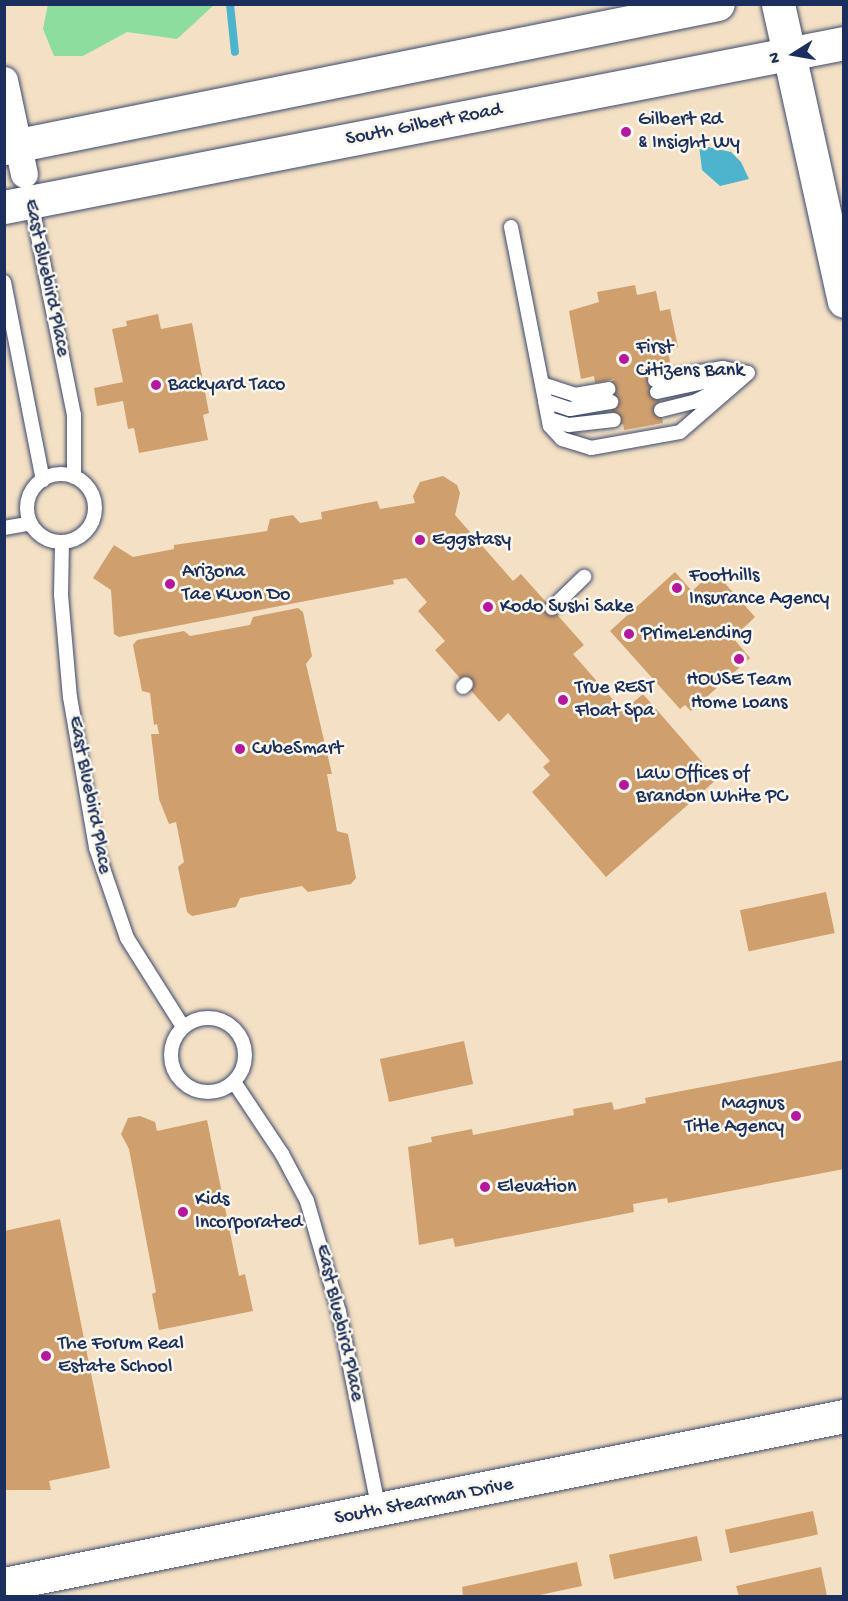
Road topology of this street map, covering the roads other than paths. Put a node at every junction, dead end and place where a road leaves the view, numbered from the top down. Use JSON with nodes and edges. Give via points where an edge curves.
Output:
{"nodes":[{"id":1,"x":718,"y":4,"type":"edge"},
{"id":2,"x":778,"y":4,"type":"edge"},
{"id":3,"x":843,"y":43,"type":"edge"},
{"id":4,"x":790,"y":55,"type":"junction"},
{"id":5,"x":4,"y":80,"type":"edge"},
{"id":6,"x":17,"y":175,"type":"edge"},
{"id":7,"x":512,"y":227,"type":"dead end"},
{"id":8,"x":4,"y":282,"type":"edge"},
{"id":9,"x":843,"y":301,"type":"edge"},
{"id":10,"x":748,"y":373,"type":"junction"},
{"id":11,"x":542,"y":384,"type":"junction"},
{"id":12,"x":656,"y":386,"type":"dead end"},
{"id":13,"x":545,"y":400,"type":"junction"},
{"id":14,"x":661,"y":410,"type":"dead end"},
{"id":15,"x":549,"y":419,"type":"junction"},
{"id":16,"x":614,"y":420,"type":"dead end"},
{"id":17,"x":74,"y":477,"type":"junction"},
{"id":18,"x":44,"y":480,"type":"junction"},
{"id":19,"x":31,"y":523,"type":"junction"},
{"id":20,"x":4,"y":528,"type":"edge"},
{"id":21,"x":62,"y":543,"type":"junction"},
{"id":22,"x":584,"y":577,"type":"dead end"},
{"id":23,"x":552,"y":608,"type":"dead end"},
{"id":24,"x":183,"y":1027,"type":"junction"},
{"id":25,"x":234,"y":1082,"type":"junction"},
{"id":26,"x":843,"y":1416,"type":"edge"},
{"id":27,"x":379,"y":1512,"type":"junction"},
{"id":28,"x":4,"y":1584,"type":"edge"}],
"edges":[{"from":1,"to":6,"type":"main road"},
{"from":2,"to":4,"type":"main road"},
{"from":3,"to":4,"type":"main road","name":"South Gilbert Road"},
{"from":4,"to":6,"type":"main road","name":"South Gilbert Road"},
{"from":4,"to":9,"type":"main road"},
{"from":5,"to":6,"type":"street","name":"East Bluebird Place"},
{"from":6,"to":17,"type":"lane","name":"East Bluebird Place","via":[[74,415]]},
{"from":7,"to":11,"type":"lane"},
{"from":8,"to":18,"type":"lane"},
{"from":10,"to":12,"type":"lane"},
{"from":10,"to":14,"type":"lane","via":[[714,393]]},
{"from":10,"to":15,"type":"lane","via":[[680,432],[591,448],[562,439]]},
{"from":11,"to":13,"type":"lane"},
{"from":11,"to":13,"type":"lane","via":[[575,395],[609,395],[570,410]]},
{"from":13,"to":15,"type":"lane"},
{"from":15,"to":16,"type":"lane","via":[[569,425]]},
{"from":17,"to":18,"type":"lane","via":[[57,474]]},
{"from":17,"to":21,"type":"lane","via":[[92,495],[94,516],[83,534]]},
{"from":18,"to":19,"type":"lane","via":[[30,495],[27,506]]},
{"from":19,"to":20,"type":"lane"},
{"from":19,"to":21,"type":"lane","via":[[42,536]]},
{"from":21,"to":24,"type":"lane","name":"East Bluebird Place","via":[[70,698],[96,848],[127,938]]},
{"from":22,"to":23,"type":"lane"},
{"from":24,"to":25,"type":"lane","via":[[215,1018],[236,1029],[242,1039],[245,1062]]},
{"from":24,"to":25,"type":"lane","via":[[171,1048],[174,1071],[181,1081],[201,1092],[213,1092]]},
{"from":25,"to":27,"type":"lane","name":"East Bluebird Place","via":[[282,1154],[315,1224],[339,1312]]},
{"from":26,"to":27,"type":"main road","name":"South Stearman Drive"},
{"from":27,"to":28,"type":"main road","name":"South Stearman Drive"}]}
